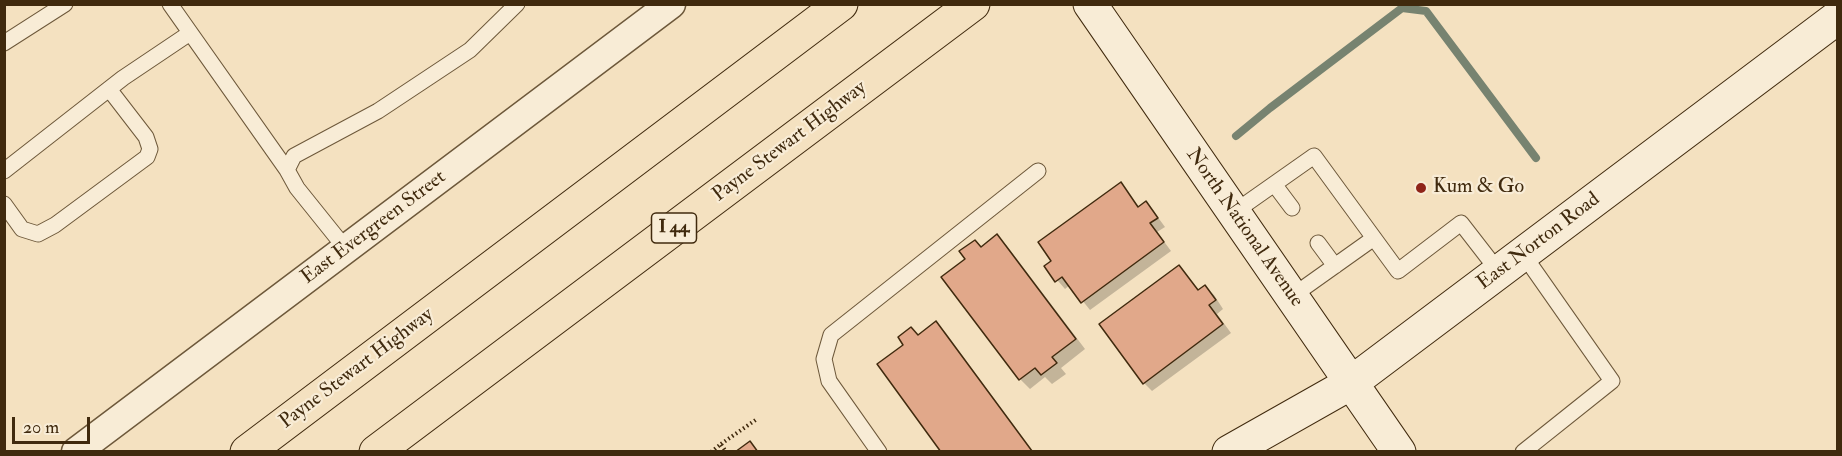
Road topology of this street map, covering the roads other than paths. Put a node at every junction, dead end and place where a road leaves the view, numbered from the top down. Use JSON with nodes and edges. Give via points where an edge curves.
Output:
{"nodes":[{"id":1,"x":64,"y":4,"type":"edge"},
{"id":2,"x":170,"y":4,"type":"edge"},
{"id":3,"x":517,"y":4,"type":"edge"},
{"id":4,"x":671,"y":4,"type":"edge"},
{"id":5,"x":841,"y":4,"type":"edge"},
{"id":6,"x":973,"y":4,"type":"edge"},
{"id":7,"x":1090,"y":4,"type":"edge"},
{"id":8,"x":1838,"y":17,"type":"edge"},
{"id":9,"x":190,"y":33,"type":"junction"},
{"id":10,"x":4,"y":43,"type":"edge"},
{"id":11,"x":109,"y":89,"type":"junction"},
{"id":12,"x":287,"y":170,"type":"junction"},
{"id":13,"x":4,"y":171,"type":"edge"},
{"id":14,"x":1038,"y":171,"type":"dead end"},
{"id":15,"x":1274,"y":184,"type":"junction"},
{"id":16,"x":4,"y":204,"type":"edge"},
{"id":17,"x":1292,"y":208,"type":"dead end"},
{"id":18,"x":1233,"y":213,"type":"junction"},
{"id":19,"x":1374,"y":238,"type":"junction"},
{"id":20,"x":1318,"y":243,"type":"dead end"},
{"id":21,"x":346,"y":249,"type":"junction"},
{"id":22,"x":1511,"y":263,"type":"junction"},
{"id":23,"x":1335,"y":266,"type":"junction"},
{"id":24,"x":1291,"y":297,"type":"junction"},
{"id":25,"x":1351,"y":383,"type":"junction"},
{"id":26,"x":76,"y":452,"type":"edge"},
{"id":27,"x":247,"y":452,"type":"edge"},
{"id":28,"x":376,"y":452,"type":"edge"},
{"id":29,"x":879,"y":452,"type":"edge"},
{"id":30,"x":1229,"y":452,"type":"edge"},
{"id":31,"x":1399,"y":452,"type":"edge"},
{"id":32,"x":1523,"y":452,"type":"edge"}],
"edges":[{"from":1,"to":10,"type":"lane"},
{"from":2,"to":9,"type":"lane"},
{"from":3,"to":12,"type":"lane","via":[[470,50],[378,111],[294,156]]},
{"from":4,"to":21,"type":"street","name":"East Evergreen Street"},
{"from":5,"to":27,"type":"highway","name":"Payne Stewart Highway"},
{"from":6,"to":28,"type":"highway","name":"Payne Stewart Highway","number":"I 44"},
{"from":7,"to":18,"type":"main road","name":"North National Avenue"},
{"from":8,"to":22,"type":"main road","name":"East Norton Road"},
{"from":9,"to":11,"type":"lane"},
{"from":9,"to":12,"type":"lane"},
{"from":11,"to":13,"type":"lane"},
{"from":11,"to":16,"type":"lane","via":[[146,137],[150,149],[147,157],[38,234],[22,229]]},
{"from":12,"to":21,"type":"lane"},
{"from":14,"to":29,"type":"lane","via":[[831,335],[824,359],[829,381]]},
{"from":15,"to":17,"type":"lane"},
{"from":15,"to":18,"type":"lane"},
{"from":15,"to":19,"type":"lane","via":[[1314,156]]},
{"from":18,"to":24,"type":"main road","name":"North National Avenue"},
{"from":19,"to":22,"type":"lane","via":[[1398,271],[1461,224]]},
{"from":19,"to":23,"type":"lane"},
{"from":20,"to":23,"type":"lane"},
{"from":21,"to":26,"type":"street","name":"East Evergreen Street"},
{"from":22,"to":25,"type":"main road","name":"East Norton Road"},
{"from":22,"to":32,"type":"lane","via":[[1612,381]]},
{"from":23,"to":24,"type":"lane"},
{"from":24,"to":25,"type":"main road","name":"North National Avenue"},
{"from":25,"to":30,"type":"main road","name":"East Norton Road"},
{"from":25,"to":31,"type":"main road","name":"North National Avenue"}]}
